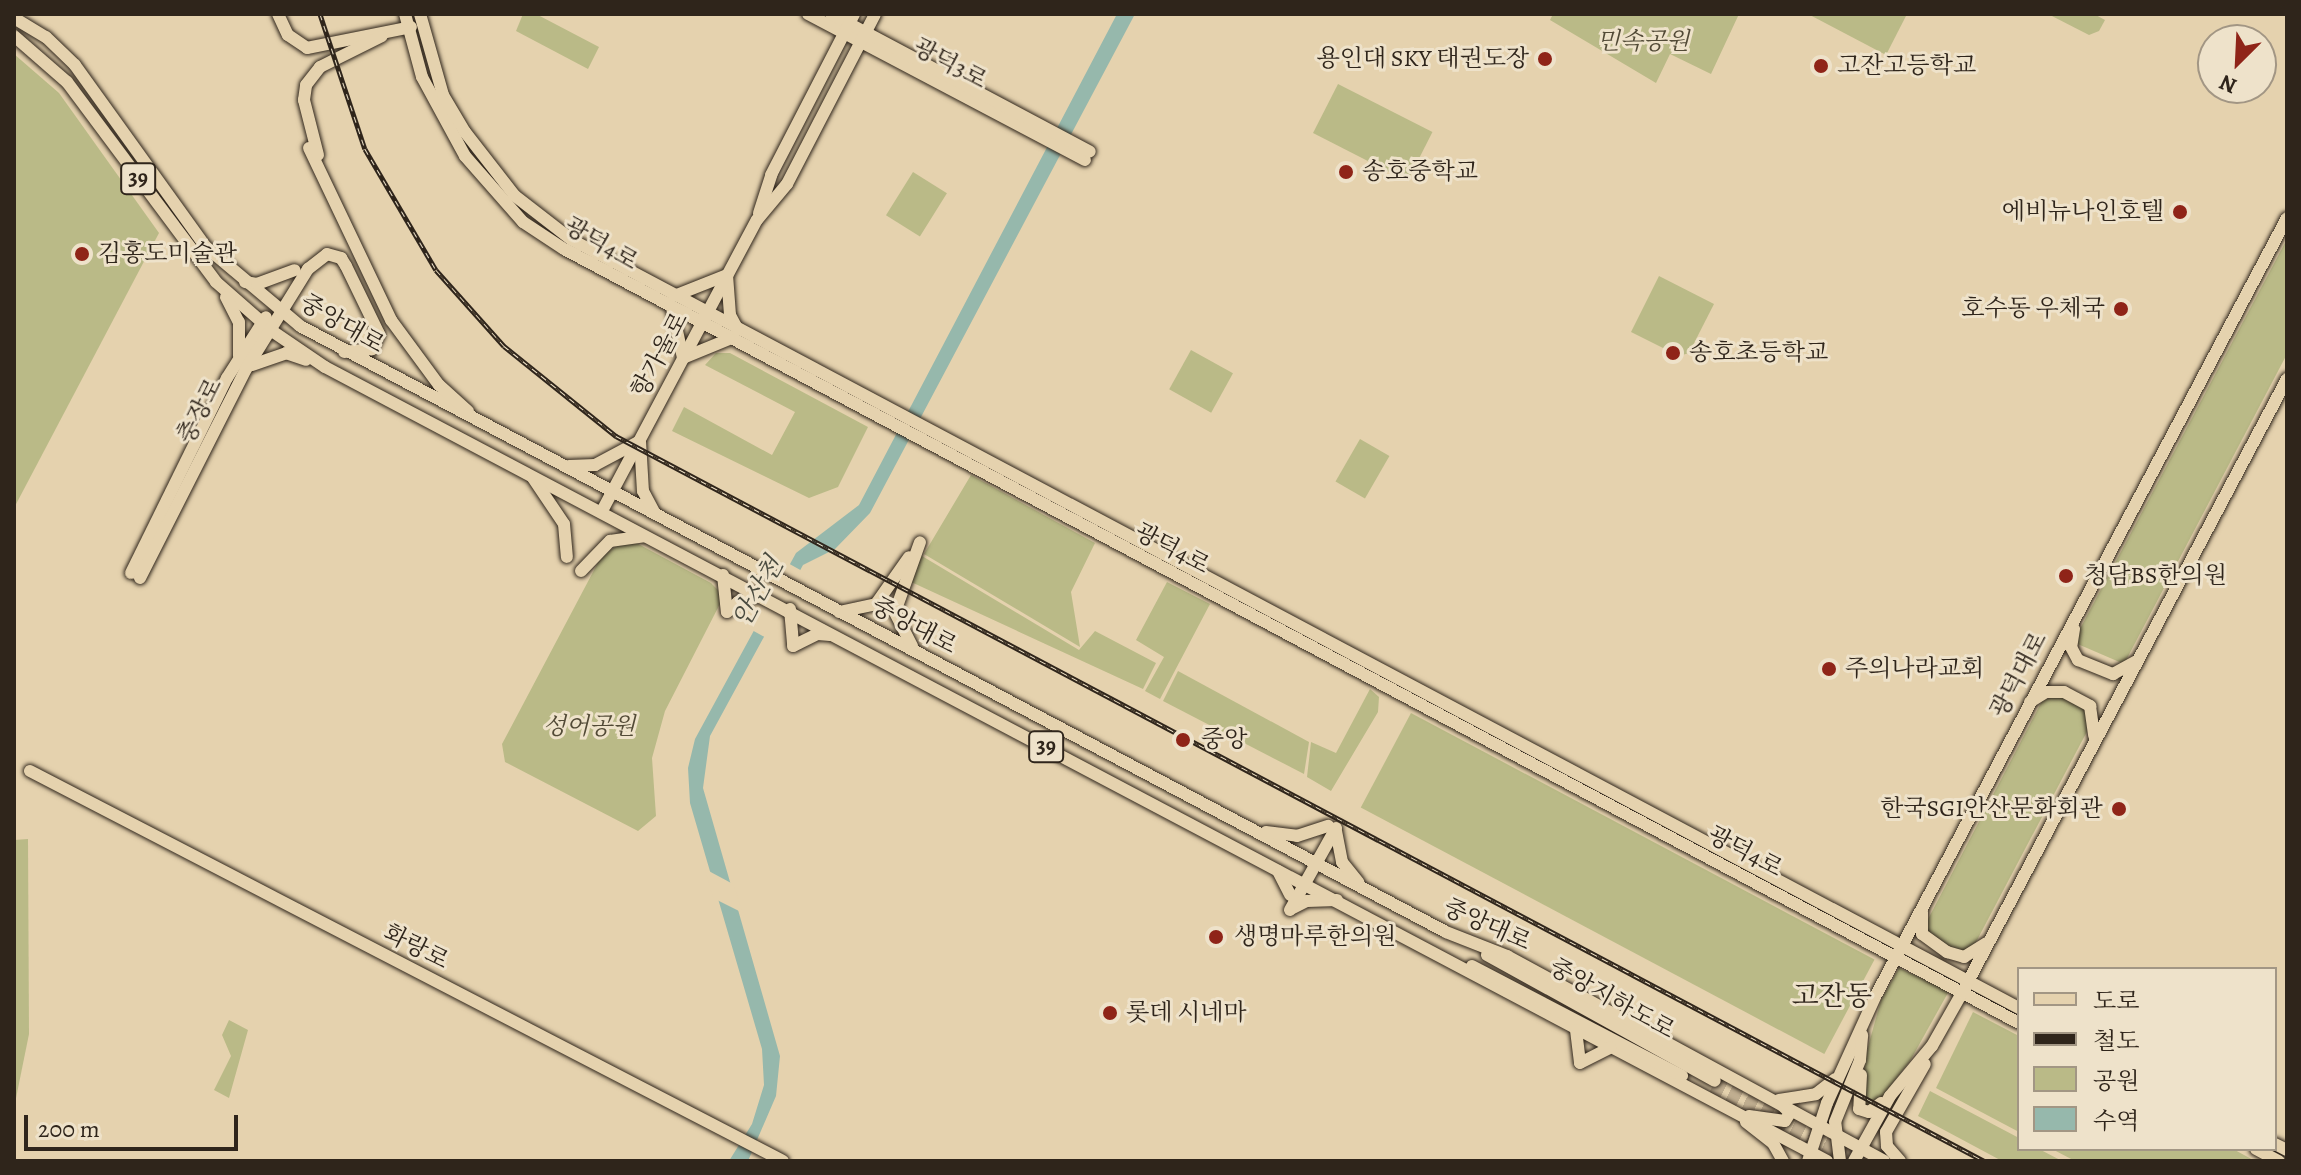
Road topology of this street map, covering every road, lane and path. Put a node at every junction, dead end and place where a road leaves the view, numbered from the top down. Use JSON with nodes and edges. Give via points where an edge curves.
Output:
{"nodes":[{"id":1,"x":278,"y":14,"type":"edge"},
{"id":2,"x":405,"y":14,"type":"edge"},
{"id":3,"x":808,"y":14,"type":"edge"},
{"id":4,"x":831,"y":14,"type":"edge"},
{"id":5,"x":875,"y":14,"type":"edge"},
{"id":6,"x":14,"y":18,"type":"edge"},
{"id":7,"x":421,"y":20,"type":"edge"},
{"id":8,"x":849,"y":24,"type":"edge"},
{"id":9,"x":406,"y":28,"type":"junction"},
{"id":10,"x":14,"y":36,"type":"edge"},
{"id":11,"x":382,"y":36,"type":"junction"},
{"id":12,"x":862,"y":37,"type":"junction"},
{"id":13,"x":309,"y":148,"type":"dead end"},
{"id":14,"x":1088,"y":156,"type":"dead end"},
{"id":15,"x":328,"y":189,"type":"junction"},
{"id":16,"x":757,"y":220,"type":"junction"},
{"id":17,"x":2285,"y":224,"type":"edge"},
{"id":18,"x":365,"y":269,"type":"junction"},
{"id":19,"x":301,"y":270,"type":"junction"},
{"id":20,"x":727,"y":275,"type":"junction"},
{"id":21,"x":351,"y":277,"type":"junction"},
{"id":22,"x":242,"y":281,"type":"junction"},
{"id":23,"x":216,"y":282,"type":"junction"},
{"id":24,"x":673,"y":302,"type":"junction"},
{"id":25,"x":278,"y":311,"type":"junction"},
{"id":26,"x":704,"y":319,"type":"junction"},
{"id":27,"x":267,"y":327,"type":"junction"},
{"id":28,"x":734,"y":335,"type":"junction"},
{"id":29,"x":344,"y":352,"type":"junction"},
{"id":30,"x":683,"y":358,"type":"junction"},
{"id":31,"x":242,"y":365,"type":"junction"},
{"id":32,"x":325,"y":367,"type":"junction"},
{"id":33,"x":2287,"y":379,"type":"edge"},
{"id":34,"x":480,"y":421,"type":"junction"},
{"id":35,"x":640,"y":441,"type":"junction"},
{"id":36,"x":562,"y":465,"type":"junction"},
{"id":37,"x":528,"y":472,"type":"junction"},
{"id":38,"x":612,"y":492,"type":"junction"},
{"id":39,"x":602,"y":511,"type":"junction"},
{"id":40,"x":657,"y":517,"type":"junction"},
{"id":41,"x":647,"y":536,"type":"junction"},
{"id":42,"x":720,"y":550,"type":"junction"},
{"id":43,"x":567,"y":557,"type":"dead end"},
{"id":44,"x":709,"y":568,"type":"junction"},
{"id":45,"x":581,"y":571,"type":"dead end"},
{"id":46,"x":136,"y":575,"type":"dead end"},
{"id":47,"x":723,"y":575,"type":"junction"},
{"id":48,"x":754,"y":595,"type":"junction"},
{"id":49,"x":839,"y":612,"type":"junction"},
{"id":50,"x":793,"y":614,"type":"junction"},
{"id":51,"x":2073,"y":622,"type":"junction"},
{"id":52,"x":838,"y":636,"type":"junction"},
{"id":53,"x":916,"y":652,"type":"junction"},
{"id":54,"x":2137,"y":660,"type":"junction"},
{"id":55,"x":2028,"y":703,"type":"junction"},
{"id":56,"x":2094,"y":739,"type":"junction"},
{"id":57,"x":30,"y":771,"type":"dead end"},
{"id":58,"x":1332,"y":827,"type":"junction"},
{"id":59,"x":1253,"y":831,"type":"junction"},
{"id":60,"x":1248,"y":851,"type":"junction"},
{"id":61,"x":1314,"y":862,"type":"junction"},
{"id":62,"x":1302,"y":880,"type":"junction"},
{"id":63,"x":1362,"y":888,"type":"junction"},
{"id":64,"x":1340,"y":900,"type":"junction"},
{"id":65,"x":1923,"y":904,"type":"junction"},
{"id":66,"x":1446,"y":932,"type":"junction"},
{"id":67,"x":1987,"y":942,"type":"junction"},
{"id":68,"x":1898,"y":952,"type":"junction"},
{"id":69,"x":1443,"y":954,"type":"junction"},
{"id":70,"x":1966,"y":987,"type":"junction"},
{"id":71,"x":2017,"y":1007,"type":"edge"},
{"id":72,"x":2017,"y":1022,"type":"edge"},
{"id":73,"x":1863,"y":1023,"type":"junction"},
{"id":74,"x":1576,"y":1030,"type":"junction"},
{"id":75,"x":1932,"y":1046,"type":"junction"},
{"id":76,"x":1610,"y":1048,"type":"junction"},
{"id":77,"x":1860,"y":1060,"type":"junction"},
{"id":78,"x":1840,"y":1074,"type":"junction"},
{"id":79,"x":1890,"y":1096,"type":"junction"},
{"id":80,"x":1777,"y":1100,"type":"junction"},
{"id":81,"x":1738,"y":1114,"type":"junction"},
{"id":82,"x":1820,"y":1124,"type":"junction"},
{"id":83,"x":1833,"y":1133,"type":"junction"},
{"id":84,"x":2260,"y":1151,"type":"edge"},
{"id":85,"x":1857,"y":1155,"type":"edge"},
{"id":86,"x":1810,"y":1157,"type":"edge"},
{"id":87,"x":783,"y":1161,"type":"edge"},
{"id":88,"x":1783,"y":1161,"type":"edge"},
{"id":89,"x":1827,"y":1161,"type":"edge"},
{"id":90,"x":1840,"y":1161,"type":"edge"},
{"id":91,"x":1884,"y":1161,"type":"edge"},
{"id":92,"x":1900,"y":1161,"type":"edge"},
{"id":93,"x":2279,"y":1161,"type":"edge"}],
"edges":[{"from":1,"to":11,"type":"main road","via":[[288,35],[307,48]]},
{"from":2,"to":9,"type":"main road","name":"광덕4로"},
{"from":3,"to":8,"type":"main road","name":"광덕3로"},
{"from":4,"to":8,"type":"main road","name":"광덕3로"},
{"from":5,"to":12,"type":"main road","name":"항가울로"},
{"from":6,"to":22,"type":"main road","name":"중앙대로","number":"39","via":[[46,37],[75,65],[206,247]]},
{"from":7,"to":9,"type":"main road"},
{"from":7,"to":24,"type":"main road","name":"광덕4로","via":[[443,95],[515,196],[572,240]]},
{"from":8,"to":12,"type":"main road","name":"광덕3로"},
{"from":8,"to":16,"type":"main road","name":"항가울로","via":[[771,175]]},
{"from":9,"to":11,"type":"main road"},
{"from":9,"to":24,"type":"main road","name":"광덕4로","via":[[444,120],[493,191],[523,222],[564,249]]},
{"from":10,"to":23,"type":"main road","name":"중앙대로","number":"39","via":[[67,82]]},
{"from":11,"to":15,"type":"main road","via":[[320,67],[306,85],[304,100]]},
{"from":12,"to":14,"type":"main road","name":"광덕3로"},
{"from":12,"to":16,"type":"main road","name":"항가울로","via":[[787,184]]},
{"from":13,"to":15,"type":"main road"},
{"from":15,"to":18,"type":"main road"},
{"from":16,"to":20,"type":"main road","name":"항가울로"},
{"from":17,"to":51,"type":"main road","name":"광덕대로"},
{"from":18,"to":21,"type":"main road","via":[[361,277]]},
{"from":18,"to":34,"type":"main road","via":[[420,361]]},
{"from":19,"to":21,"type":"main road","via":[[333,255],[341,258]]},
{"from":19,"to":22,"type":"main road","via":[[257,284]]},
{"from":19,"to":25,"type":"main road","name":"충장로"},
{"from":20,"to":24,"type":"main road"},
{"from":20,"to":26,"type":"main road","name":"항가울로"},
{"from":20,"to":28,"type":"main road"},
{"from":21,"to":29,"type":"main road","via":[[379,334],[372,349]]},
{"from":22,"to":25,"type":"main road","name":"중앙대로","number":"39"},
{"from":23,"to":27,"type":"main road","name":"중앙대로","number":"39"},
{"from":23,"to":31,"type":"main road","via":[[239,322]]},
{"from":24,"to":26,"type":"main road","name":"광덕4로"},
{"from":24,"to":30,"type":"main road"},
{"from":25,"to":27,"type":"main road","name":"충장로"},
{"from":25,"to":29,"type":"main road","name":"중앙대로","number":"39"},
{"from":26,"to":28,"type":"main road","name":"광덕4로"},
{"from":26,"to":30,"type":"main road","name":"항가울로"},
{"from":27,"to":31,"type":"main road","name":"충장로"},
{"from":27,"to":32,"type":"main road","name":"중앙대로","number":"39"},
{"from":28,"to":30,"type":"main road"},
{"from":28,"to":68,"type":"main road","name":"광덕4로"},
{"from":29,"to":34,"type":"main road","name":"중앙대로","number":"39"},
{"from":30,"to":35,"type":"main road","name":"항가울로"},
{"from":31,"to":32,"type":"main road","via":[[286,353]]},
{"from":31,"to":46,"type":"main road","name":"충장로"},
{"from":32,"to":37,"type":"main road","name":"중앙대로","number":"39"},
{"from":33,"to":54,"type":"main road"},
{"from":34,"to":36,"type":"main road","name":"중앙대로","number":"39"},
{"from":35,"to":36,"type":"main road","via":[[595,465]]},
{"from":35,"to":38,"type":"main road","name":"항가울로"},
{"from":35,"to":40,"type":"main road","via":[[643,491]]},
{"from":36,"to":38,"type":"main road","name":"중앙대로","number":"39"},
{"from":37,"to":39,"type":"main road","name":"중앙대로","number":"39"},
{"from":37,"to":43,"type":"main road","via":[[564,524]]},
{"from":38,"to":39,"type":"main road","name":"항가울로"},
{"from":38,"to":40,"type":"main road","name":"중앙대로","number":"39"},
{"from":39,"to":41,"type":"main road","name":"중앙대로","number":"39"},
{"from":40,"to":42,"type":"main road","name":"중앙대로","number":"39"},
{"from":41,"to":44,"type":"main road","name":"중앙대로","number":"39"},
{"from":41,"to":45,"type":"main road","via":[[618,537]]},
{"from":42,"to":44,"type":"main road","via":[[709,558]]},
{"from":42,"to":49,"type":"main road","name":"중앙대로","number":"39"},
{"from":44,"to":47,"type":"main road","name":"중앙대로","number":"39"},
{"from":47,"to":48,"type":"main road","name":"중앙대로","number":"39"},
{"from":47,"to":48,"type":"main road","via":[[727,612]]},
{"from":48,"to":50,"type":"main road","name":"중앙대로","number":"39"},
{"from":49,"to":53,"type":"main road","name":"중앙대로","number":"39"},
{"from":49,"to":53,"type":"main road","via":[[876,604],[920,542],[895,612],[897,625]]},
{"from":50,"to":52,"type":"main road","name":"중앙대로","number":"39"},
{"from":50,"to":52,"type":"main road","via":[[793,646],[818,634]]},
{"from":51,"to":54,"type":"main road","via":[[2071,647],[2078,660],[2113,674]]},
{"from":51,"to":55,"type":"main road","name":"광덕대로"},
{"from":52,"to":60,"type":"main road","name":"중앙대로","number":"39"},
{"from":53,"to":59,"type":"main road","name":"중앙대로","number":"39"},
{"from":54,"to":56,"type":"main road"},
{"from":55,"to":56,"type":"main road","via":[[2054,691],[2086,703],[2094,714]]},
{"from":55,"to":65,"type":"main road","name":"광덕대로"},
{"from":56,"to":67,"type":"main road"},
{"from":57,"to":87,"type":"main road","name":"화랑로"},
{"from":58,"to":59,"type":"main road","via":[[1297,836]]},
{"from":58,"to":61,"type":"main road"},
{"from":58,"to":63,"type":"main road","via":[[1342,862]]},
{"from":59,"to":61,"type":"main road","name":"중앙대로","number":"39"},
{"from":60,"to":62,"type":"main road","name":"중앙대로","number":"39"},
{"from":60,"to":62,"type":"main road","via":[[1280,872],[1290,895]]},
{"from":61,"to":62,"type":"main road"},
{"from":61,"to":63,"type":"main road","name":"중앙대로","number":"39"},
{"from":62,"to":64,"type":"main road","name":"중앙대로","number":"39"},
{"from":62,"to":64,"type":"main road","via":[[1290,910],[1307,901]]},
{"from":63,"to":66,"type":"main road","name":"중앙대로","number":"39"},
{"from":64,"to":69,"type":"main road","name":"중앙대로","number":"39"},
{"from":65,"to":67,"type":"main road","via":[[1922,934],[1930,944],[1960,957]]},
{"from":65,"to":68,"type":"main road","name":"광덕대로"},
{"from":66,"to":69,"type":"main road","name":"중앙지하도로","number":"39","via":[[1713,1086],[1498,976]]},
{"from":66,"to":80,"type":"main road","name":"중앙대로","via":[[1507,956]]},
{"from":67,"to":70,"type":"main road"},
{"from":68,"to":70,"type":"main road","name":"광덕4로"},
{"from":68,"to":73,"type":"main road","name":"광덕대로"},
{"from":69,"to":74,"type":"main road","name":"중앙대로"},
{"from":70,"to":71,"type":"main road","name":"광덕4로"},
{"from":70,"to":72,"type":"main road","name":"광덕4로"},
{"from":70,"to":75,"type":"main road"},
{"from":73,"to":77,"type":"main road"},
{"from":73,"to":78,"type":"main road","name":"광덕대로"},
{"from":74,"to":76,"type":"main road","name":"중앙대로"},
{"from":74,"to":76,"type":"main road","via":[[1580,1063]]},
{"from":75,"to":79,"type":"main road"},
{"from":75,"to":92,"type":"main road","via":[[1886,1132],[1887,1146]]},
{"from":76,"to":81,"type":"main road","name":"중앙대로"},
{"from":77,"to":79,"type":"main road","via":[[1859,1109],[1872,1111]]},
{"from":77,"to":83,"type":"main road"},
{"from":78,"to":80,"type":"main road","via":[[1816,1094]]},
{"from":78,"to":82,"type":"main road","name":"광덕대로"},
{"from":79,"to":85,"type":"main road"},
{"from":80,"to":81,"type":"main road","via":[[1790,1113],[1786,1121]]},
{"from":80,"to":82,"type":"main road","name":"중앙대로"},
{"from":81,"to":86,"type":"main road","name":"중앙대로"},
{"from":81,"to":88,"type":"main road","via":[[1773,1143]]},
{"from":82,"to":83,"type":"main road","name":"중앙대로"},
{"from":82,"to":86,"type":"main road","name":"광덕대로"},
{"from":83,"to":85,"type":"main road","name":"중앙대로"},
{"from":83,"to":90,"type":"main road"},
{"from":84,"to":93,"type":"main road"},
{"from":85,"to":91,"type":"main road","name":"중앙대로"},
{"from":86,"to":89,"type":"main road","name":"중앙대로"}]}
